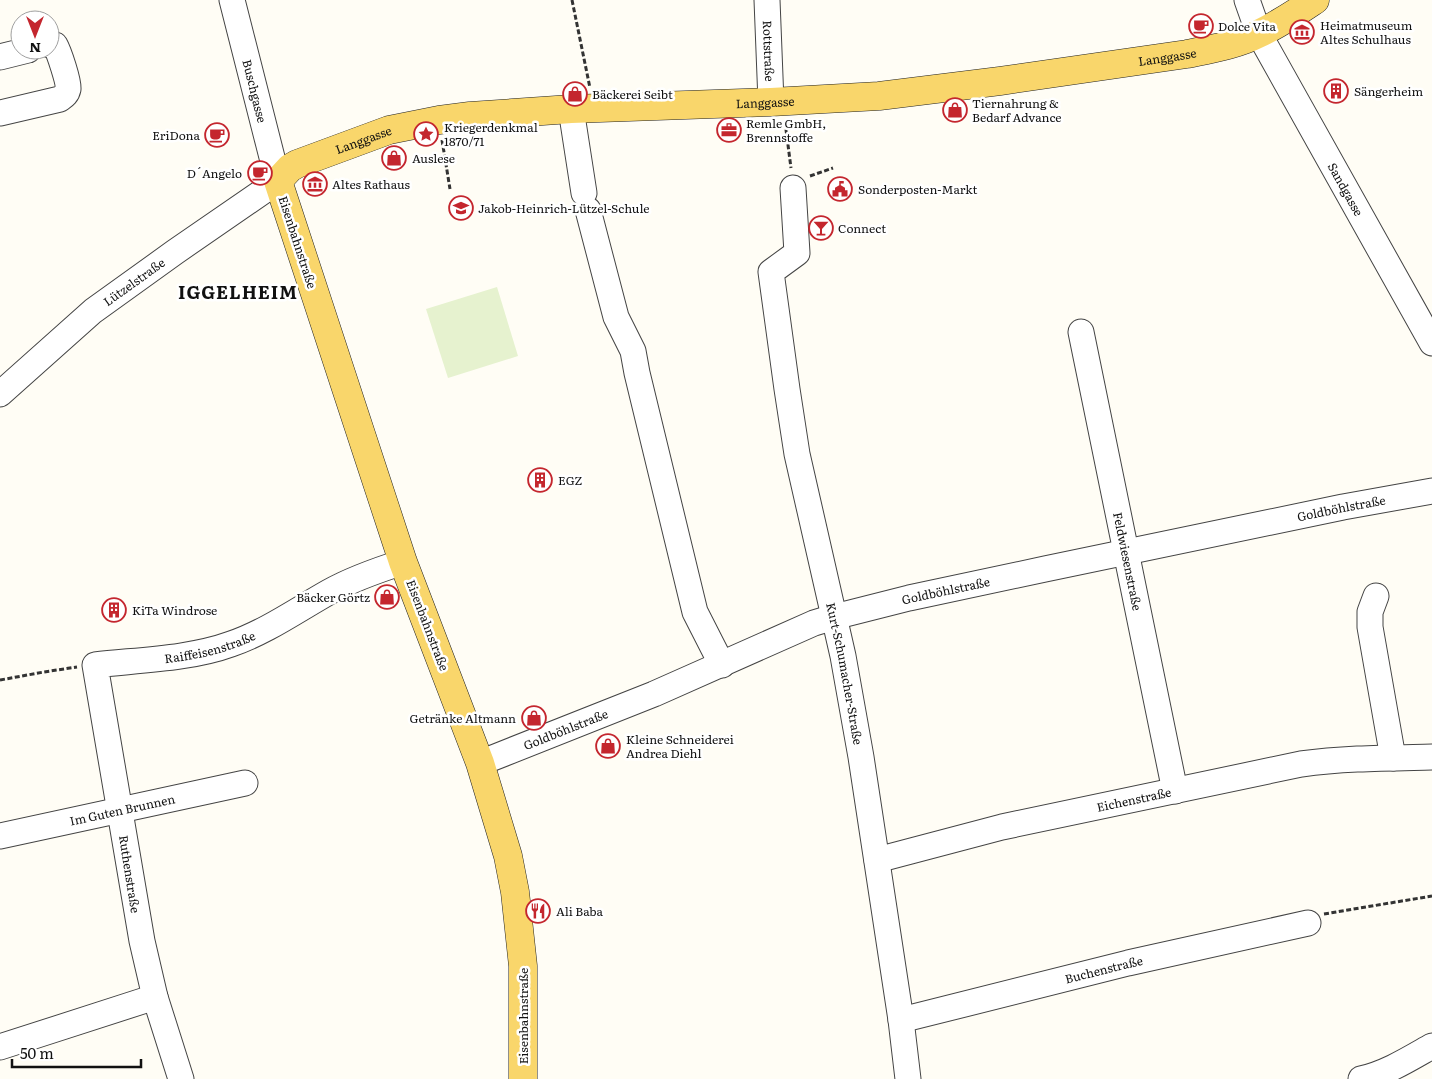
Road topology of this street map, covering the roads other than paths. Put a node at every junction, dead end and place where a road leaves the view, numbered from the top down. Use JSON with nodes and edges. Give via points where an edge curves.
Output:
{"nodes":[{"id":1,"x":232,"y":0,"type":"edge"},
{"id":2,"x":767,"y":0,"type":"edge"},
{"id":3,"x":1247,"y":0,"type":"edge"},
{"id":4,"x":1315,"y":0,"type":"edge"},
{"id":5,"x":1259,"y":34,"type":"junction"},
{"id":6,"x":60,"y":58,"type":"edge"},
{"id":7,"x":777,"y":102,"type":"junction"},
{"id":8,"x":582,"y":108,"type":"junction"},
{"id":9,"x":0,"y":113,"type":"edge"},
{"id":10,"x":278,"y":181,"type":"junction"},
{"id":11,"x":793,"y":185,"type":"road end"},
{"id":12,"x":1081,"y":332,"type":"dead end"},
{"id":13,"x":1432,"y":343,"type":"edge"},
{"id":14,"x":0,"y":394,"type":"edge"},
{"id":15,"x":1432,"y":490,"type":"edge"},
{"id":16,"x":1127,"y":553,"type":"junction"},
{"id":17,"x":403,"y":562,"type":"junction"},
{"id":18,"x":1376,"y":596,"type":"dead end"},
{"id":19,"x":834,"y":617,"type":"junction"},
{"id":20,"x":95,"y":665,"type":"joint"},
{"id":21,"x":722,"y":665,"type":"junction"},
{"id":22,"x":1432,"y":757,"type":"edge"},
{"id":23,"x":1393,"y":758,"type":"junction"},
{"id":24,"x":480,"y":763,"type":"junction"},
{"id":25,"x":245,"y":783,"type":"dead end"},
{"id":26,"x":1175,"y":791,"type":"junction"},
{"id":27,"x":120,"y":810,"type":"junction"},
{"id":28,"x":0,"y":836,"type":"edge"},
{"id":29,"x":877,"y":860,"type":"junction"},
{"id":30,"x":1308,"y":923,"type":"road end"},
{"id":31,"x":155,"y":997,"type":"junction"},
{"id":32,"x":901,"y":1020,"type":"junction"},
{"id":33,"x":1432,"y":1046,"type":"edge"},
{"id":34,"x":0,"y":1047,"type":"edge"},
{"id":35,"x":1375,"y":1077,"type":"edge"},
{"id":36,"x":181,"y":1079,"type":"edge"},
{"id":37,"x":523,"y":1079,"type":"edge"},
{"id":38,"x":908,"y":1079,"type":"edge"}],
"edges":[{"from":1,"to":10,"type":"street","name":"Buschgasse"},
{"from":2,"to":7,"type":"street","name":"Rottstraße"},
{"from":3,"to":5,"type":"street","name":"Sandgasse"},
{"from":4,"to":5,"type":"main road","name":"Langgasse"},
{"from":5,"to":7,"type":"main road","name":"Langgasse","via":[[1187,54],[1010,80],[879,96]]},
{"from":5,"to":13,"type":"street","name":"Sandgasse"},
{"from":6,"to":9,"type":"street","via":[[68,88],[66,94]]},
{"from":7,"to":8,"type":"main road","name":"Langgasse"},
{"from":8,"to":10,"type":"main road","name":"Langgasse","via":[[470,116],[389,130],[297,164]]},
{"from":8,"to":21,"type":"street","via":[[586,202],[616,317],[633,351],[695,612]]},
{"from":10,"to":14,"type":"street","name":"Lützelstraße","via":[[93,311]]},
{"from":10,"to":17,"type":"main road","name":"Eisenbahnstraße"},
{"from":11,"to":19,"type":"street","name":"Kurt-Schumacher-Straße","via":[[798,253],[771,272],[798,454]]},
{"from":12,"to":16,"type":"street","name":"Feldwiesenstraße"},
{"from":15,"to":16,"type":"street","name":"Goldböhlstraße"},
{"from":16,"to":19,"type":"street","name":"Goldböhlstraße","via":[[909,598]]},
{"from":16,"to":26,"type":"street","name":"Feldwiesenstraße"},
{"from":17,"to":20,"type":"street","name":"Raiffeisenstraße","via":[[331,591],[261,632],[230,644],[201,652]]},
{"from":17,"to":24,"type":"main road","name":"Eisenbahnstraße"},
{"from":18,"to":23,"type":"street","via":[[1370,612],[1370,627]]},
{"from":19,"to":21,"type":"street","name":"Goldböhlstraße"},
{"from":19,"to":29,"type":"street","name":"Kurt-Schumacher-Straße"},
{"from":20,"to":27,"type":"street","name":"Ruthenstraße"},
{"from":21,"to":24,"type":"street","name":"Goldböhlstraße"},
{"from":22,"to":23,"type":"street","name":"Eichenstraße"},
{"from":23,"to":26,"type":"street","name":"Eichenstraße","via":[[1302,764]]},
{"from":24,"to":37,"type":"main road","name":"Eisenbahnstraße","via":[[508,856],[515,892],[523,966]]},
{"from":25,"to":27,"type":"street","name":"Im Guten Brunnen"},
{"from":26,"to":29,"type":"street","name":"Eichenstraße","via":[[1002,827]]},
{"from":27,"to":28,"type":"street","name":"Im Guten Brunnen"},
{"from":27,"to":31,"type":"street","name":"Ruthenstraße","via":[[132,892]]},
{"from":29,"to":32,"type":"street","name":"Kurt-Schumacher-Straße"},
{"from":30,"to":32,"type":"street","name":"Buchenstraße","via":[[1128,963]]},
{"from":31,"to":34,"type":"street"},
{"from":31,"to":36,"type":"street","name":"Ruthenstraße"},
{"from":32,"to":38,"type":"street","name":"Kurt-Schumacher-Straße"},
{"from":33,"to":35,"type":"street"}]}
